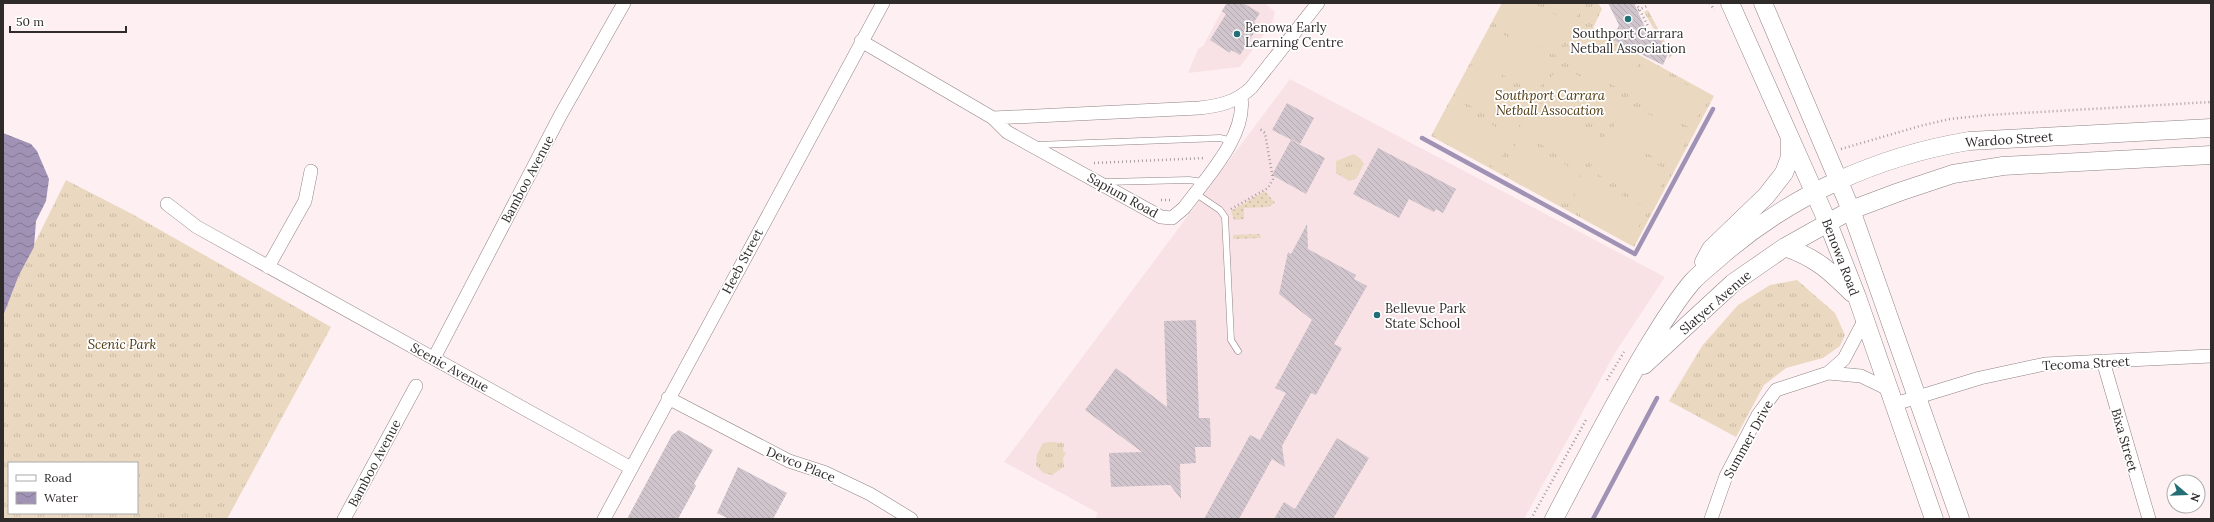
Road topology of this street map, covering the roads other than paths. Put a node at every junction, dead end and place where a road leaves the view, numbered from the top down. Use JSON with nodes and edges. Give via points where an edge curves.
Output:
{"nodes":[{"id":1,"x":624,"y":3,"type":"edge"},
{"id":2,"x":883,"y":3,"type":"edge"},
{"id":3,"x":1730,"y":3,"type":"edge"},
{"id":4,"x":1763,"y":3,"type":"edge"},
{"id":5,"x":1314,"y":4,"type":"edge"},
{"id":6,"x":861,"y":41,"type":"junction"},
{"id":7,"x":1241,"y":97,"type":"junction"},
{"id":8,"x":993,"y":118,"type":"junction"},
{"id":9,"x":2211,"y":128,"type":"edge"},
{"id":10,"x":1789,"y":132,"type":"junction"},
{"id":11,"x":1232,"y":141,"type":"junction"},
{"id":12,"x":1032,"y":145,"type":"junction"},
{"id":13,"x":2211,"y":155,"type":"edge"},
{"id":14,"x":311,"y":171,"type":"dead end"},
{"id":15,"x":1839,"y":179,"type":"junction"},
{"id":16,"x":1102,"y":182,"type":"junction"},
{"id":17,"x":1203,"y":182,"type":"junction"},
{"id":18,"x":1815,"y":192,"type":"junction"},
{"id":19,"x":1195,"y":193,"type":"junction"},
{"id":20,"x":167,"y":204,"type":"dead end"},
{"id":21,"x":1851,"y":210,"type":"junction"},
{"id":22,"x":1828,"y":223,"type":"junction"},
{"id":23,"x":1786,"y":247,"type":"junction"},
{"id":24,"x":268,"y":267,"type":"junction"},
{"id":25,"x":1692,"y":282,"type":"junction"},
{"id":26,"x":1857,"y":297,"type":"junction"},
{"id":27,"x":1865,"y":319,"type":"junction"},
{"id":28,"x":1238,"y":351,"type":"dead end"},
{"id":29,"x":2211,"y":356,"type":"edge"},
{"id":30,"x":434,"y":358,"type":"junction"},
{"id":31,"x":2103,"y":361,"type":"junction"},
{"id":32,"x":1828,"y":373,"type":"junction"},
{"id":33,"x":1628,"y":381,"type":"junction"},
{"id":34,"x":416,"y":386,"type":"dead end"},
{"id":35,"x":1893,"y":397,"type":"junction"},
{"id":36,"x":668,"y":398,"type":"junction"},
{"id":37,"x":1918,"y":398,"type":"junction"},
{"id":38,"x":631,"y":468,"type":"junction"},
{"id":39,"x":344,"y":519,"type":"edge"},
{"id":40,"x":604,"y":519,"type":"edge"},
{"id":41,"x":911,"y":519,"type":"edge"},
{"id":42,"x":1554,"y":519,"type":"edge"},
{"id":43,"x":1711,"y":519,"type":"edge"},
{"id":44,"x":1934,"y":519,"type":"edge"},
{"id":45,"x":1960,"y":519,"type":"edge"},
{"id":46,"x":2149,"y":519,"type":"edge"}],
"edges":[{"from":1,"to":30,"type":"street","name":"Bamboo Avenue","via":[[557,123]]},
{"from":2,"to":6,"type":"street","name":"Heeb Street"},
{"from":3,"to":10,"type":"main road","name":"Benowa Road"},
{"from":4,"to":15,"type":"main road","name":"Benowa Road"},
{"from":5,"to":7,"type":"street","via":[[1264,74]]},
{"from":6,"to":8,"type":"street","name":"Sapium Road"},
{"from":6,"to":36,"type":"street","name":"Heeb Street"},
{"from":7,"to":8,"type":"street","via":[[1219,106],[1199,108]]},
{"from":7,"to":11,"type":"street","name":"Sapium Road","via":[[1243,110]]},
{"from":8,"to":12,"type":"street","name":"Sapium Road","via":[[1008,132]]},
{"from":9,"to":15,"type":"main road","name":"Wardoo Street","via":[[1969,141],[1944,145],[1895,159]]},
{"from":10,"to":18,"type":"main road","name":"Benowa Road"},
{"from":10,"to":25,"type":"main road","via":[[1790,157],[1784,173],[1766,196],[1711,249]]},
{"from":11,"to":12,"type":"lane","via":[[1220,138]]},
{"from":11,"to":17,"type":"street","name":"Sapium Road"},
{"from":12,"to":16,"type":"street","name":"Sapium Road"},
{"from":13,"to":21,"type":"main road","name":"Wardoo Street","via":[[2003,166],[1976,170],[1953,174]]},
{"from":14,"to":24,"type":"street","via":[[305,201]]},
{"from":15,"to":18,"type":"main road","name":"Wardoo Street"},
{"from":15,"to":21,"type":"main road","name":"Benowa Road"},
{"from":16,"to":17,"type":"lane"},
{"from":16,"to":19,"type":"street","name":"Sapium Road","via":[[1156,214],[1168,218],[1176,216]]},
{"from":17,"to":19,"type":"street","name":"Sapium Road"},
{"from":18,"to":22,"type":"main road","name":"Benowa Road"},
{"from":18,"to":25,"type":"main road","name":"Slatyer Avenue","via":[[1734,245]]},
{"from":19,"to":28,"type":"lane","via":[[1220,210],[1225,217],[1231,340]]},
{"from":20,"to":24,"type":"street","name":"Scenic Avenue","via":[[196,227]]},
{"from":21,"to":22,"type":"main road","name":"Slatyer Avenue"},
{"from":21,"to":37,"type":"main road","name":"Benowa Road"},
{"from":22,"to":23,"type":"main road","name":"Slatyer Avenue"},
{"from":22,"to":26,"type":"main road","name":"Benowa Road"},
{"from":23,"to":26,"type":"main road","via":[[1809,256],[1830,271]]},
{"from":23,"to":33,"type":"main road","name":"Slatyer Avenue","via":[[1733,283]]},
{"from":24,"to":30,"type":"street","name":"Scenic Avenue"},
{"from":25,"to":33,"type":"main road","name":"Slatyer Avenue","via":[[1669,313]]},
{"from":26,"to":27,"type":"main road","name":"Benowa Road"},
{"from":27,"to":32,"type":"street","name":"Summer Drive","via":[[1844,359]]},
{"from":27,"to":35,"type":"main road","name":"Benowa Road"},
{"from":29,"to":31,"type":"street","name":"Tecoma Street"},
{"from":30,"to":38,"type":"street","name":"Scenic Avenue"},
{"from":31,"to":37,"type":"street","name":"Tecoma Street","via":[[2045,364],[1980,378]]},
{"from":31,"to":46,"type":"street","name":"Bixa Street"},
{"from":32,"to":35,"type":"street","name":"Summer Drive","via":[[1861,376]]},
{"from":32,"to":43,"type":"street","name":"Summer Drive","via":[[1776,390],[1758,415],[1726,476]]},
{"from":33,"to":42,"type":"main road","name":"Slatyer Avenue"},
{"from":34,"to":39,"type":"street","name":"Bamboo Avenue"},
{"from":35,"to":37,"type":"street","name":"Tecoma Street"},
{"from":35,"to":44,"type":"main road","name":"Benowa Road"},
{"from":36,"to":38,"type":"street","name":"Heeb Street"},
{"from":36,"to":41,"type":"street","name":"Devco Place","via":[[788,461],[826,473],[870,494]]},
{"from":37,"to":45,"type":"main road","name":"Benowa Road"},
{"from":38,"to":40,"type":"street","name":"Heeb Street"}]}
